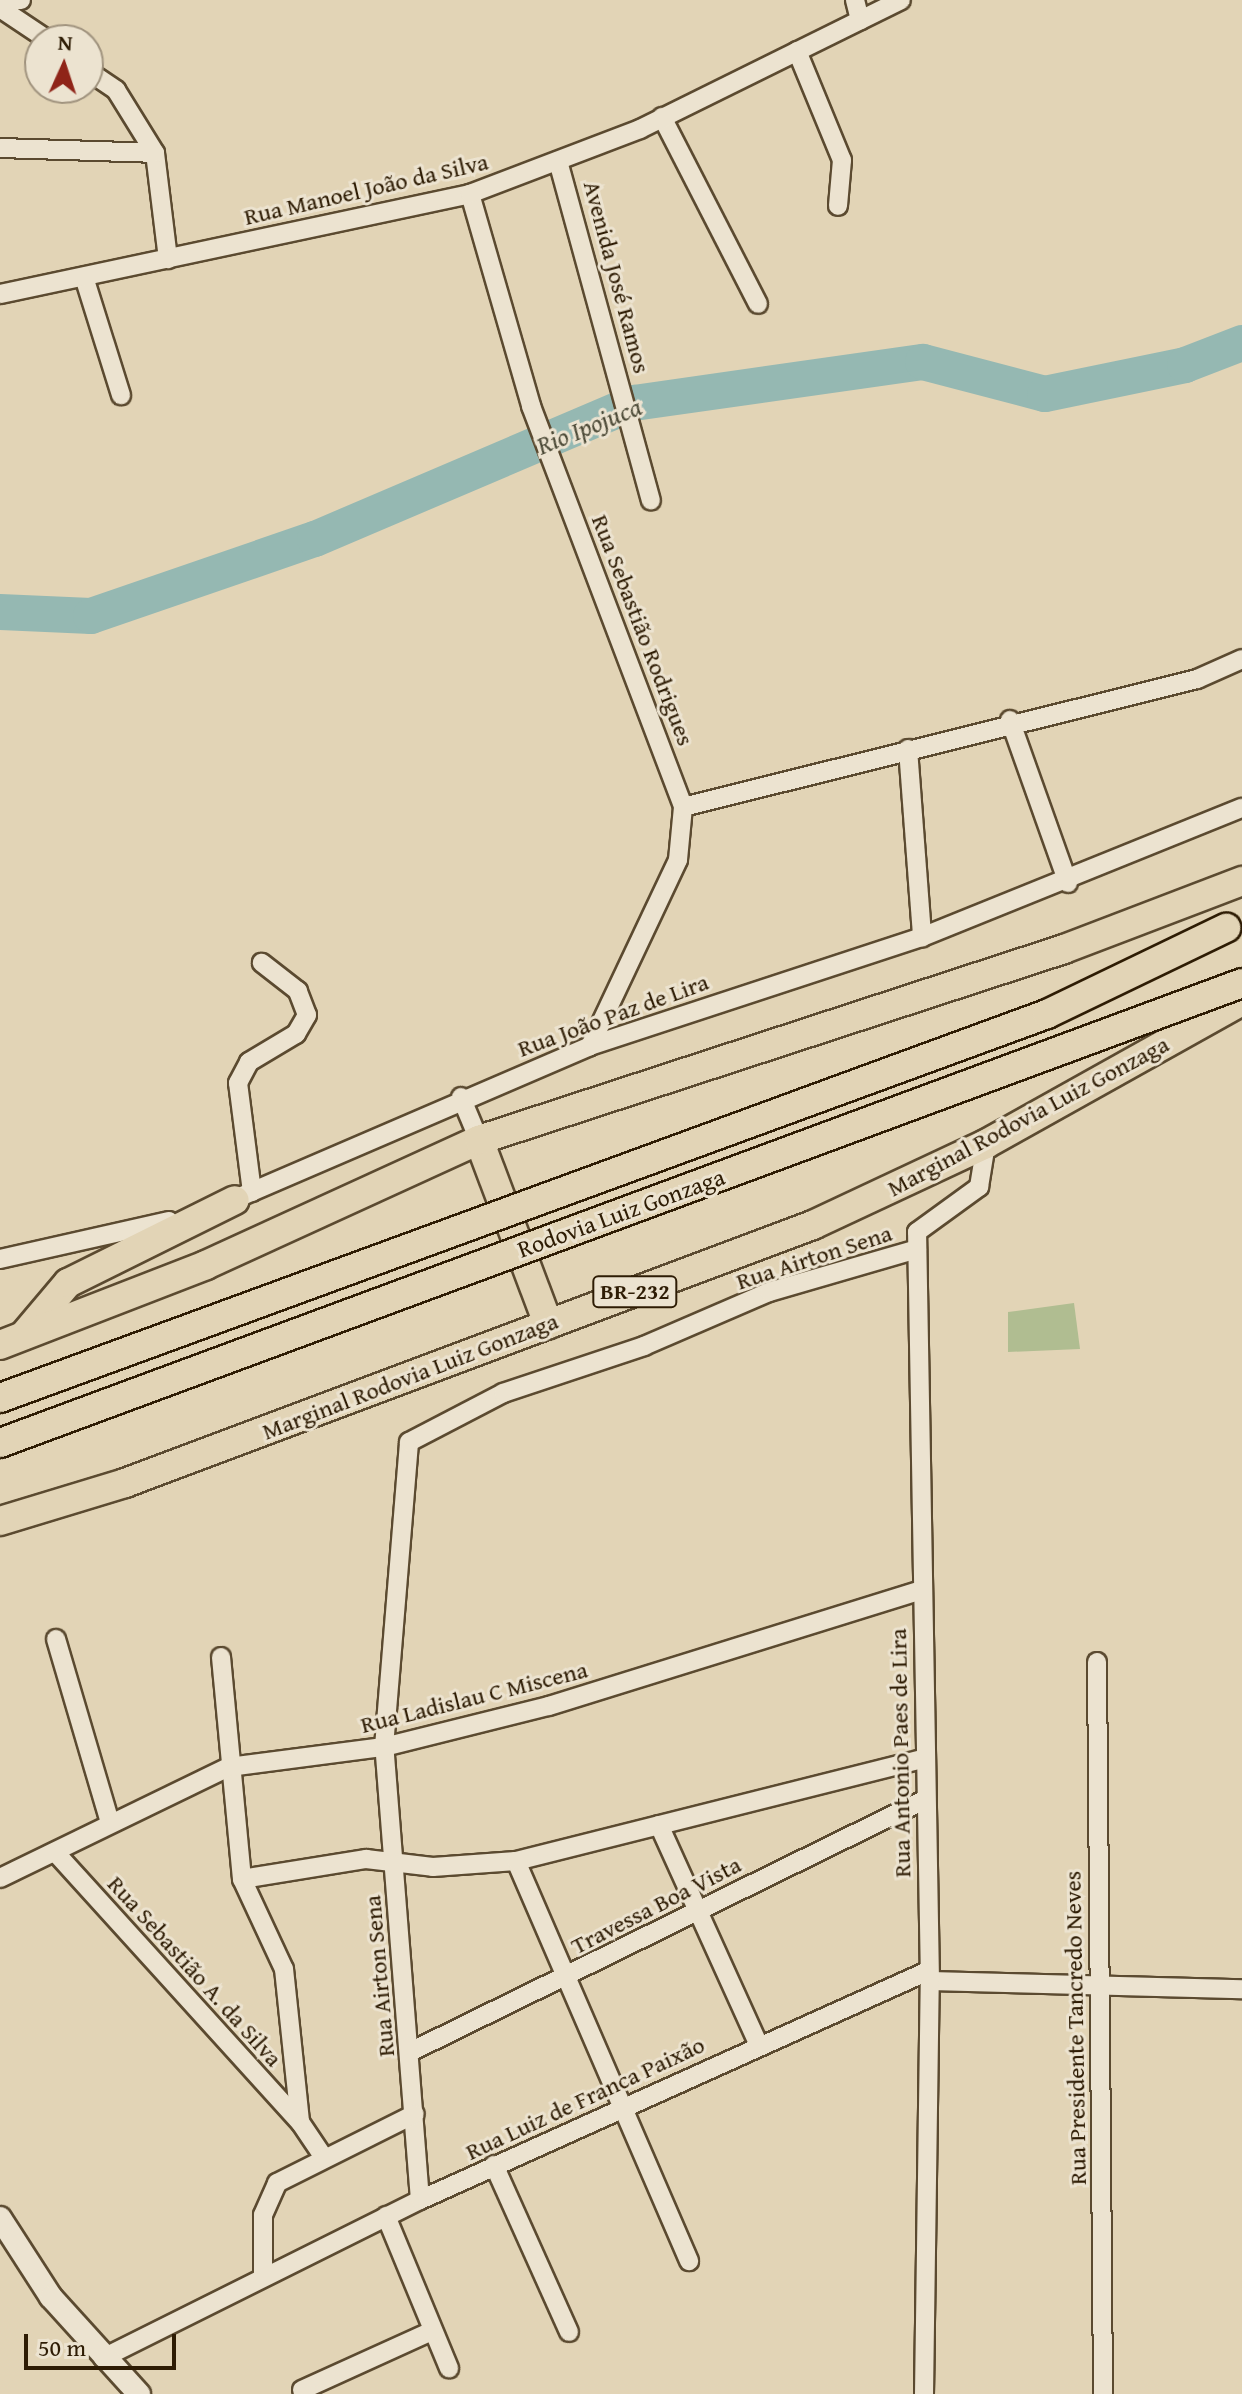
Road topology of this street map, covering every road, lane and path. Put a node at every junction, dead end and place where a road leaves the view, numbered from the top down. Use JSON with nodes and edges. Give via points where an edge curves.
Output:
{"nodes":[{"id":1,"x":21,"y":0,"type":"edge"},
{"id":2,"x":855,"y":0,"type":"edge"},
{"id":3,"x":901,"y":0,"type":"edge"},
{"id":4,"x":0,"y":1,"type":"edge"},
{"id":5,"x":0,"y":8,"type":"edge"},
{"id":6,"x":860,"y":20,"type":"junction"},
{"id":7,"x":24,"y":24,"type":"edge"},
{"id":8,"x":797,"y":51,"type":"junction"},
{"id":9,"x":104,"y":82,"type":"edge"},
{"id":10,"x":662,"y":117,"type":"junction"},
{"id":11,"x":0,"y":148,"type":"edge"},
{"id":12,"x":155,"y":153,"type":"junction"},
{"id":13,"x":558,"y":161,"type":"junction"},
{"id":14,"x":470,"y":194,"type":"junction"},
{"id":15,"x":838,"y":206,"type":"dead end"},
{"id":16,"x":168,"y":259,"type":"junction"},
{"id":17,"x":84,"y":277,"type":"junction"},
{"id":18,"x":0,"y":294,"type":"edge"},
{"id":19,"x":758,"y":304,"type":"dead end"},
{"id":20,"x":121,"y":395,"type":"dead end"},
{"id":21,"x":651,"y":500,"type":"dead end"},
{"id":22,"x":1242,"y":659,"type":"edge"},
{"id":23,"x":1010,"y":720,"type":"junction"},
{"id":24,"x":908,"y":749,"type":"junction"},
{"id":25,"x":683,"y":807,"type":"junction"},
{"id":26,"x":1242,"y":808,"type":"edge"},
{"id":27,"x":1242,"y":881,"type":"edge"},
{"id":28,"x":1068,"y":883,"type":"junction"},
{"id":29,"x":1226,"y":928,"type":"dead end"},
{"id":30,"x":922,"y":937,"type":"junction"},
{"id":31,"x":262,"y":963,"type":"dead end"},
{"id":32,"x":1242,"y":983,"type":"edge"},
{"id":33,"x":1242,"y":1001,"type":"edge"},
{"id":34,"x":590,"y":1046,"type":"junction"},
{"id":35,"x":461,"y":1097,"type":"junction"},
{"id":36,"x":479,"y":1140,"type":"junction"},
{"id":37,"x":986,"y":1144,"type":"junction"},
{"id":38,"x":244,"y":1196,"type":"junction"},
{"id":39,"x":917,"y":1249,"type":"junction"},
{"id":40,"x":0,"y":1259,"type":"edge"},
{"id":41,"x":548,"y":1324,"type":"junction"},
{"id":42,"x":11,"y":1341,"type":"edge"},
{"id":43,"x":0,"y":1398,"type":"edge"},
{"id":44,"x":0,"y":1443,"type":"edge"},
{"id":45,"x":0,"y":1521,"type":"edge"},
{"id":46,"x":922,"y":1590,"type":"junction"},
{"id":47,"x":56,"y":1639,"type":"dead end"},
{"id":48,"x":221,"y":1657,"type":"dead end"},
{"id":49,"x":1097,"y":1662,"type":"dead end"},
{"id":50,"x":384,"y":1747,"type":"junction"},
{"id":51,"x":922,"y":1759,"type":"junction"},
{"id":52,"x":229,"y":1767,"type":"junction"},
{"id":53,"x":924,"y":1800,"type":"junction"},
{"id":54,"x":110,"y":1822,"type":"junction"},
{"id":55,"x":659,"y":1825,"type":"junction"},
{"id":56,"x":55,"y":1852,"type":"junction"},
{"id":57,"x":393,"y":1860,"type":"junction"},
{"id":58,"x":516,"y":1861,"type":"junction"},
{"id":59,"x":0,"y":1878,"type":"edge"},
{"id":60,"x":242,"y":1879,"type":"junction"},
{"id":61,"x":699,"y":1910,"type":"junction"},
{"id":62,"x":929,"y":1976,"type":"junction"},
{"id":63,"x":568,"y":1977,"type":"junction"},
{"id":64,"x":1097,"y":1986,"type":"junction"},
{"id":65,"x":1242,"y":1989,"type":"edge"},
{"id":66,"x":759,"y":2045,"type":"junction"},
{"id":67,"x":410,"y":2052,"type":"junction"},
{"id":68,"x":624,"y":2105,"type":"junction"},
{"id":69,"x":415,"y":2114,"type":"junction"},
{"id":70,"x":300,"y":2122,"type":"junction"},
{"id":71,"x":322,"y":2155,"type":"junction"},
{"id":72,"x":494,"y":2165,"type":"junction"},
{"id":73,"x":420,"y":2200,"type":"junction"},
{"id":74,"x":386,"y":2216,"type":"junction"},
{"id":75,"x":0,"y":2218,"type":"edge"},
{"id":76,"x":689,"y":2261,"type":"dead end"},
{"id":77,"x":263,"y":2274,"type":"junction"},
{"id":78,"x":432,"y":2331,"type":"junction"},
{"id":79,"x":569,"y":2332,"type":"dead end"},
{"id":80,"x":103,"y":2358,"type":"junction"},
{"id":81,"x":449,"y":2368,"type":"dead end"},
{"id":82,"x":302,"y":2390,"type":"dead end"},
{"id":83,"x":139,"y":2394,"type":"edge"},
{"id":84,"x":924,"y":2394,"type":"edge"},
{"id":85,"x":1103,"y":2394,"type":"edge"}],
"edges":[{"from":1,"to":4,"type":"street"},
{"from":2,"to":6,"type":"street"},
{"from":3,"to":6,"type":"street","name":"Rua Manoel João da Silva"},
{"from":5,"to":7,"type":"street"},
{"from":6,"to":8,"type":"street","name":"Rua Manoel João da Silva"},
{"from":8,"to":10,"type":"street","name":"Rua Manoel João da Silva"},
{"from":8,"to":15,"type":"street","via":[[842,160]]},
{"from":9,"to":12,"type":"street","via":[[116,90]]},
{"from":10,"to":13,"type":"street","name":"Rua Manoel João da Silva"},
{"from":10,"to":19,"type":"street"},
{"from":11,"to":12,"type":"street"},
{"from":12,"to":16,"type":"street"},
{"from":13,"to":14,"type":"street","name":"Rua Manoel João da Silva"},
{"from":13,"to":21,"type":"street","name":"Avenida José Ramos"},
{"from":14,"to":16,"type":"street","name":"Rua Manoel João da Silva"},
{"from":14,"to":25,"type":"street","name":"Rua Sebastião Rodrigues","via":[[531,406]]},
{"from":16,"to":17,"type":"street","name":"Rua Manoel João da Silva"},
{"from":17,"to":18,"type":"street","name":"Rua Manoel João da Silva"},
{"from":17,"to":20,"type":"street"},
{"from":22,"to":23,"type":"street","via":[[1197,679]]},
{"from":23,"to":24,"type":"street"},
{"from":23,"to":28,"type":"street"},
{"from":24,"to":25,"type":"street"},
{"from":24,"to":30,"type":"street"},
{"from":25,"to":34,"type":"street","name":"Rua Sebastião Rodrigues","via":[[678,860]]},
{"from":26,"to":28,"type":"street","name":"Rua João Paz de Lira"},
{"from":27,"to":36,"type":"main road","via":[[1064,949]]},
{"from":28,"to":30,"type":"street","name":"Rua João Paz de Lira"},
{"from":29,"to":43,"type":"main road","name":"Rodovia Luiz Gonzaga","bridge":true,"via":[[1047,1014]]},
{"from":30,"to":34,"type":"street","name":"Rua João Paz de Lira"},
{"from":31,"to":38,"type":"street","via":[[298,991],[307,1015],[296,1034],[249,1062],[238,1083]]},
{"from":32,"to":44,"type":"main road","name":"Rodovia Luiz Gonzaga","bridge":true},
{"from":33,"to":37,"type":"main road","name":"Marginal Rodovia Luiz Gonzaga","number":"BR-232"},
{"from":34,"to":35,"type":"street","name":"Rua João Paz de Lira"},
{"from":35,"to":36,"type":"street"},
{"from":35,"to":38,"type":"street","name":"Rua João Paz de Lira"},
{"from":36,"to":41,"type":"main road"},
{"from":36,"to":42,"type":"main road","via":[[206,1265]]},
{"from":37,"to":39,"type":"street","name":"Rua Antonio Paes de Lira","via":[[979,1187],[921,1224]]},
{"from":37,"to":41,"type":"main road","name":"Marginal Rodovia Luiz Gonzaga","number":"BR-232","via":[[813,1225]]},
{"from":38,"to":40,"type":"street","name":"Rua João Paz de Lira","via":[[136,1231]]},
{"from":38,"to":42,"type":"main road","via":[[68,1283]]},
{"from":39,"to":46,"type":"street","name":"Rua Antonio Paes de Lira"},
{"from":39,"to":50,"type":"street","name":"Rua Airton Sena","via":[[769,1292],[414,1435],[404,1455]]},
{"from":41,"to":45,"type":"main road","name":"Marginal Rodovia Luiz Gonzaga","number":"BR-232","via":[[125,1483]]},
{"from":46,"to":50,"type":"street","name":"Rua Ladislau C Miscena","via":[[644,1679]]},
{"from":46,"to":51,"type":"street","name":"Rua Antonio Paes de Lira"},
{"from":47,"to":54,"type":"street"},
{"from":48,"to":52,"type":"street"},
{"from":49,"to":64,"type":"street","name":"Rua Presidente Tancredo Neves"},
{"from":50,"to":52,"type":"street","name":"Rua Ladislau C Miscena"},
{"from":50,"to":57,"type":"street","name":"Rua Airton Sena"},
{"from":51,"to":53,"type":"street","name":"Rua Antonio Paes de Lira"},
{"from":51,"to":55,"type":"street"},
{"from":52,"to":54,"type":"street","name":"Rua Ladislau C Miscena"},
{"from":52,"to":60,"type":"street"},
{"from":53,"to":61,"type":"street","name":"Travessa Boa Vista"},
{"from":53,"to":62,"type":"street","name":"Rua Antonio Paes de Lira"},
{"from":54,"to":56,"type":"street","name":"Rua Ladislau C Miscena"},
{"from":55,"to":58,"type":"street"},
{"from":55,"to":61,"type":"street"},
{"from":56,"to":59,"type":"street","name":"Rua Ladislau C Miscena"},
{"from":56,"to":70,"type":"street","name":"Rua Sebastião A. da Silva"},
{"from":57,"to":58,"type":"street","via":[[433,1867]]},
{"from":57,"to":60,"type":"street","via":[[293,1866]]},
{"from":57,"to":67,"type":"street","name":"Rua Airton Sena"},
{"from":58,"to":63,"type":"street"},
{"from":60,"to":70,"type":"street","via":[[284,1969]]},
{"from":61,"to":63,"type":"street","name":"Travessa Boa Vista"},
{"from":61,"to":66,"type":"street"},
{"from":62,"to":64,"type":"street","name":"Rua Luiz de Franca Paixão"},
{"from":62,"to":66,"type":"street","name":"Rua Luiz de Franca Paixão"},
{"from":62,"to":84,"type":"street","name":"Rua Antonio Paes de Lira"},
{"from":63,"to":67,"type":"street","name":"Travessa Boa Vista"},
{"from":63,"to":68,"type":"street"},
{"from":64,"to":65,"type":"street","name":"Rua Luiz de Franca Paixão"},
{"from":64,"to":85,"type":"street","name":"Rua Presidente Tancredo Neves"},
{"from":66,"to":68,"type":"street","name":"Rua Luiz de Franca Paixão"},
{"from":67,"to":69,"type":"street","name":"Rua Airton Sena"},
{"from":68,"to":72,"type":"street","name":"Rua Luiz de Franca Paixão"},
{"from":68,"to":76,"type":"street"},
{"from":69,"to":71,"type":"street"},
{"from":69,"to":73,"type":"street","name":"Rua Airton Sena"},
{"from":70,"to":71,"type":"street","name":"Rua Sebastião A. da Silva"},
{"from":71,"to":77,"type":"street","via":[[289,2172],[266,2199]]},
{"from":72,"to":73,"type":"street","name":"Rua Luiz de Franca Paixão"},
{"from":72,"to":79,"type":"street"},
{"from":73,"to":74,"type":"street","name":"Rua Luiz de Franca Paixão"},
{"from":74,"to":77,"type":"street","name":"Rua Luiz de Franca Paixão"},
{"from":74,"to":78,"type":"street"},
{"from":75,"to":80,"type":"street","via":[[51,2297]]},
{"from":77,"to":80,"type":"street","name":"Rua Luiz de Franca Paixão"},
{"from":78,"to":81,"type":"street"},
{"from":78,"to":82,"type":"street"},
{"from":80,"to":83,"type":"street"}]}
